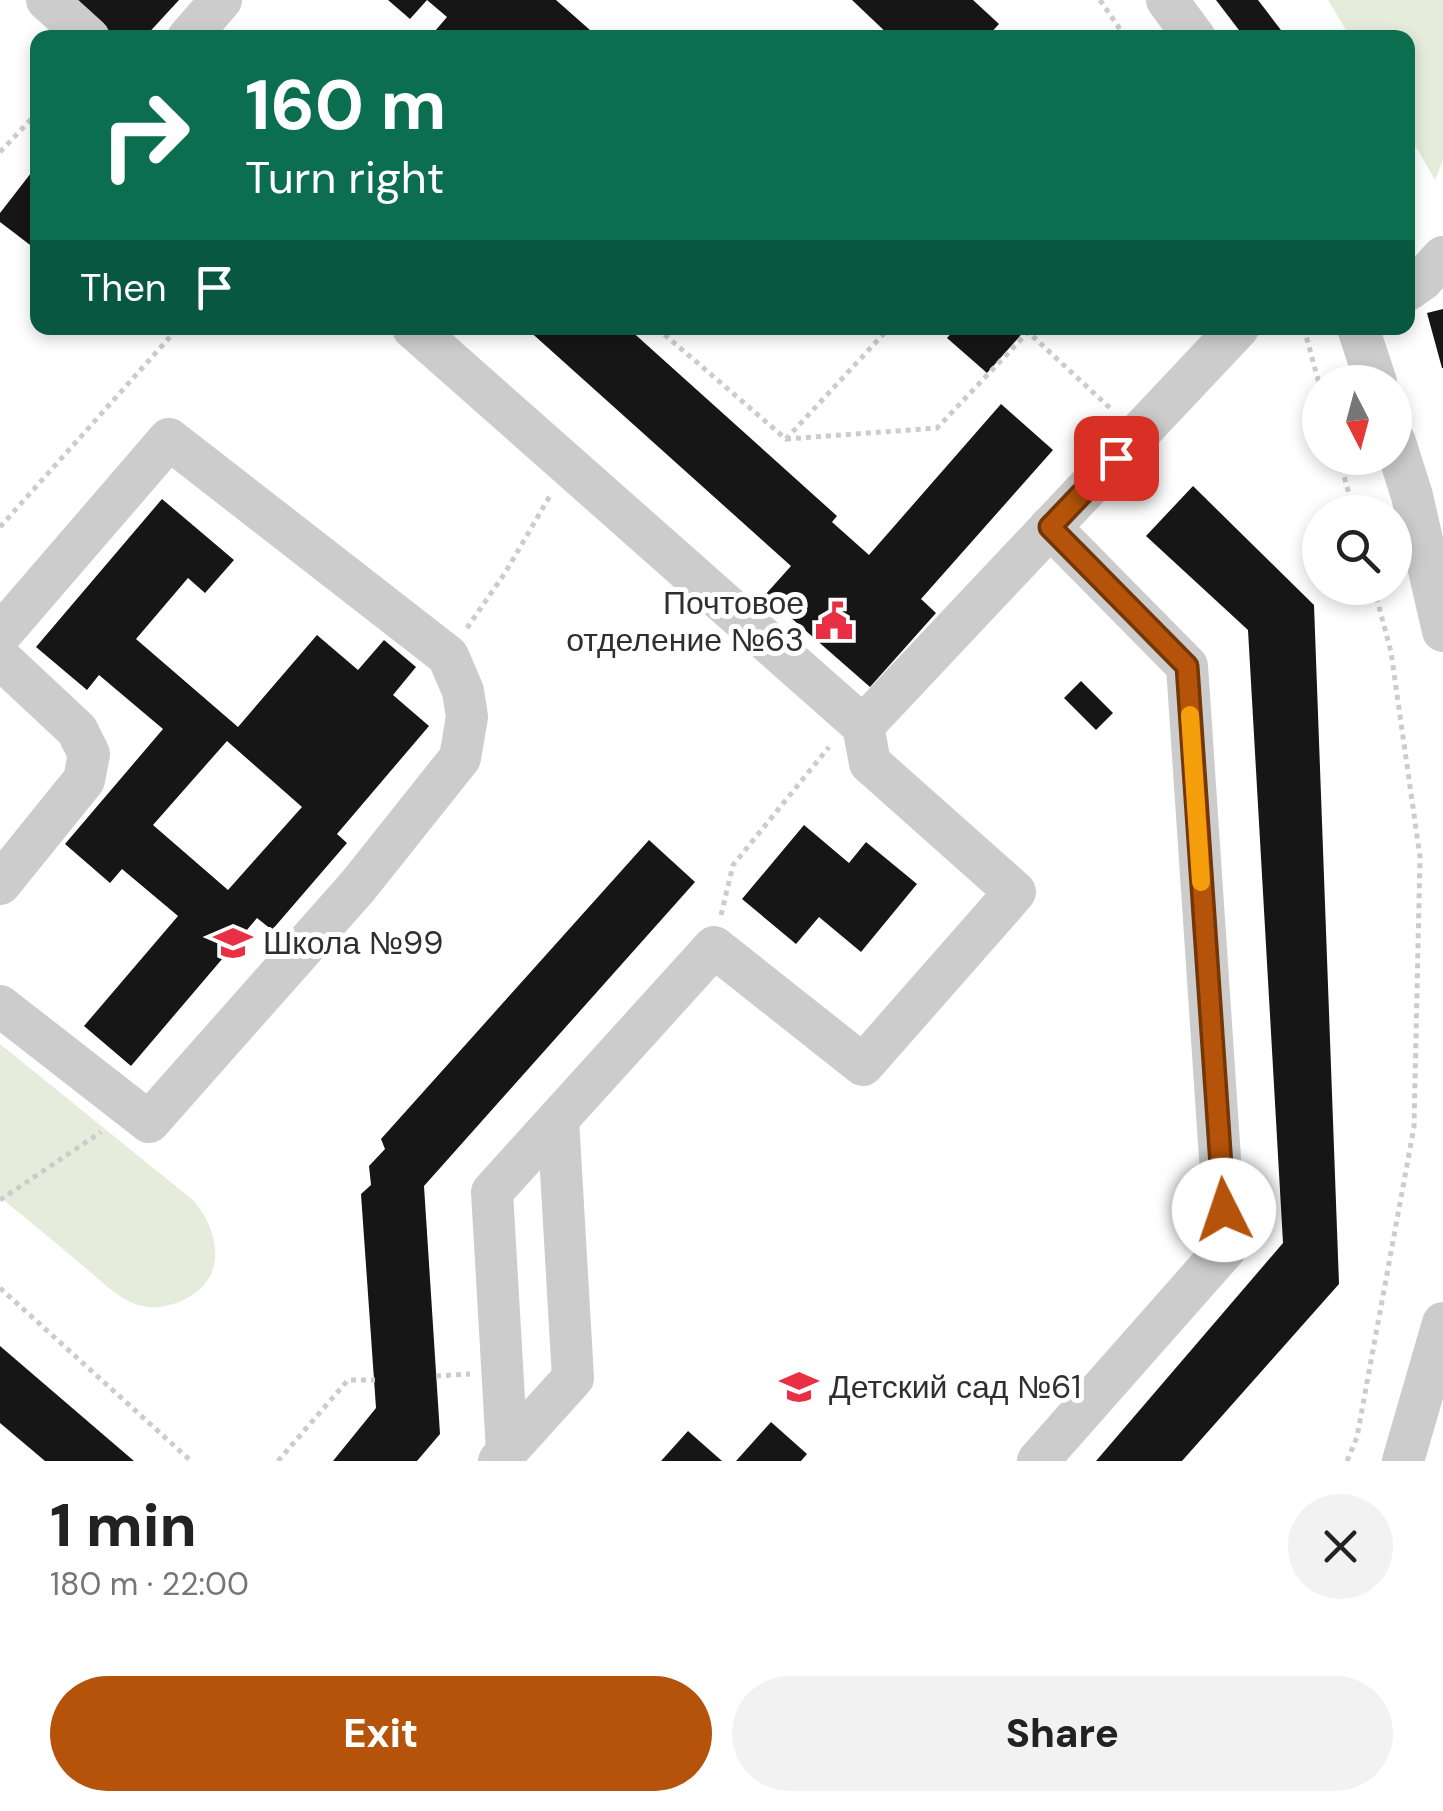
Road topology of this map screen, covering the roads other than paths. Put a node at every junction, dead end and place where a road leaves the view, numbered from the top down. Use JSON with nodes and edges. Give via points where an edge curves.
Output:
{"nodes":[{"id":1,"x":47,"y":0,"type":"edge"},
{"id":2,"x":221,"y":0,"type":"edge"},
{"id":3,"x":1168,"y":0,"type":"edge"},
{"id":4,"x":80,"y":30,"type":"edge"},
{"id":5,"x":195,"y":30,"type":"edge"},
{"id":6,"x":1190,"y":30,"type":"edge"},
{"id":7,"x":1443,"y":257,"type":"edge"},
{"id":8,"x":1415,"y":285,"type":"edge"},
{"id":9,"x":421,"y":335,"type":"edge"},
{"id":10,"x":1231,"y":335,"type":"edge"},
{"id":11,"x":1360,"y":335,"type":"edge"},
{"id":12,"x":1370,"y":365,"type":"edge"},
{"id":13,"x":1405,"y":475,"type":"edge"},
{"id":14,"x":1050,"y":527,"type":"junction"},
{"id":15,"x":1443,"y":631,"type":"edge"},
{"id":16,"x":0,"y":635,"type":"edge"},
{"id":17,"x":0,"y":658,"type":"edge"},
{"id":18,"x":858,"y":722,"type":"junction"},
{"id":19,"x":0,"y":884,"type":"edge"},
{"id":20,"x":0,"y":1006,"type":"edge"},
{"id":21,"x":558,"y":1119,"type":"junction"},
{"id":22,"x":1443,"y":1323,"type":"edge"},
{"id":23,"x":503,"y":1456,"type":"edge"},
{"id":24,"x":1038,"y":1461,"type":"edge"},
{"id":25,"x":1403,"y":1461,"type":"edge"}],
"edges":[{"from":1,"to":4,"type":"street"},
{"from":2,"to":5,"type":"street"},
{"from":3,"to":6,"type":"street"},
{"from":7,"to":8,"type":"street"},
{"from":9,"to":18,"type":"street"},
{"from":10,"to":14,"type":"street"},
{"from":11,"to":12,"type":"street"},
{"from":13,"to":15,"type":"street"},
{"from":14,"to":18,"type":"street"},
{"from":14,"to":24,"type":"street","via":[[1187,666],[1226,1248]]},
{"from":16,"to":20,"type":"street","via":[[168,439],[448,656],[467,717],[460,758],[358,886],[149,1122]]},
{"from":17,"to":19,"type":"street","via":[[77,730],[89,754],[84,780]]},
{"from":18,"to":21,"type":"street","via":[[870,763],[1016,892],[863,1065],[714,947]]},
{"from":21,"to":23,"type":"street","via":[[492,1192]]},
{"from":21,"to":23,"type":"street","via":[[574,1378]]},
{"from":22,"to":25,"type":"street"}]}
